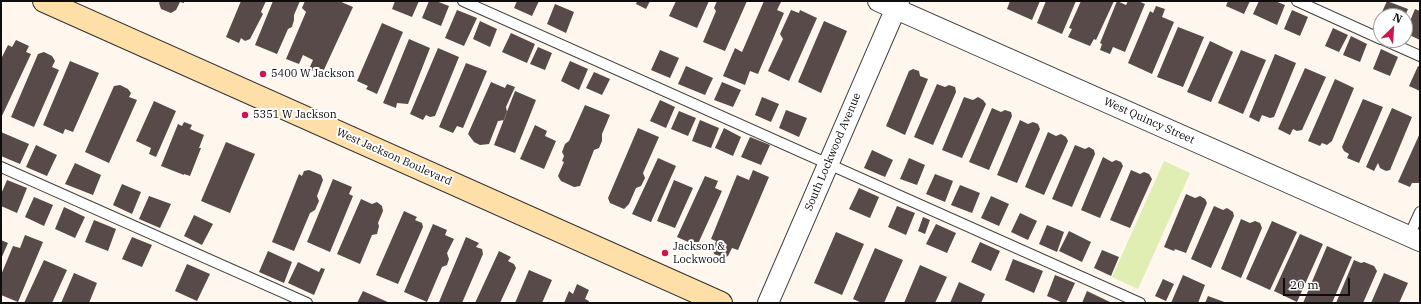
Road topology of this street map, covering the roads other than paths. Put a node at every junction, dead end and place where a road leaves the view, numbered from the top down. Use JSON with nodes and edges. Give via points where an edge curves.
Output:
{"nodes":[{"id":1,"x":44,"y":1,"type":"edge"},
{"id":2,"x":463,"y":1,"type":"edge"},
{"id":3,"x":1296,"y":1,"type":"edge"},
{"id":4,"x":891,"y":4,"type":"edge"},
{"id":5,"x":1373,"y":35,"type":"edge"},
{"id":6,"x":1402,"y":48,"type":"edge"},
{"id":7,"x":1420,"y":56,"type":"edge"},
{"id":8,"x":828,"y":164,"type":"junction"},
{"id":9,"x":1,"y":167,"type":"edge"},
{"id":10,"x":1420,"y":212,"type":"edge"},
{"id":11,"x":1415,"y":239,"type":"edge"},
{"id":12,"x":307,"y":303,"type":"edge"},
{"id":13,"x":721,"y":303,"type":"edge"},
{"id":14,"x":768,"y":303,"type":"edge"},
{"id":15,"x":1140,"y":303,"type":"edge"}],
"edges":[{"from":1,"to":13,"type":"street","name":"West Jackson Boulevard"},
{"from":2,"to":8,"type":"lane"},
{"from":3,"to":5,"type":"lane"},
{"from":4,"to":8,"type":"street","name":"South Lockwood Avenue"},
{"from":4,"to":11,"type":"street","name":"West Quincy Street"},
{"from":6,"to":7,"type":"lane"},
{"from":8,"to":14,"type":"street","name":"South Lockwood Avenue"},
{"from":8,"to":15,"type":"lane"},
{"from":9,"to":12,"type":"lane"},
{"from":10,"to":11,"type":"lane"}]}
